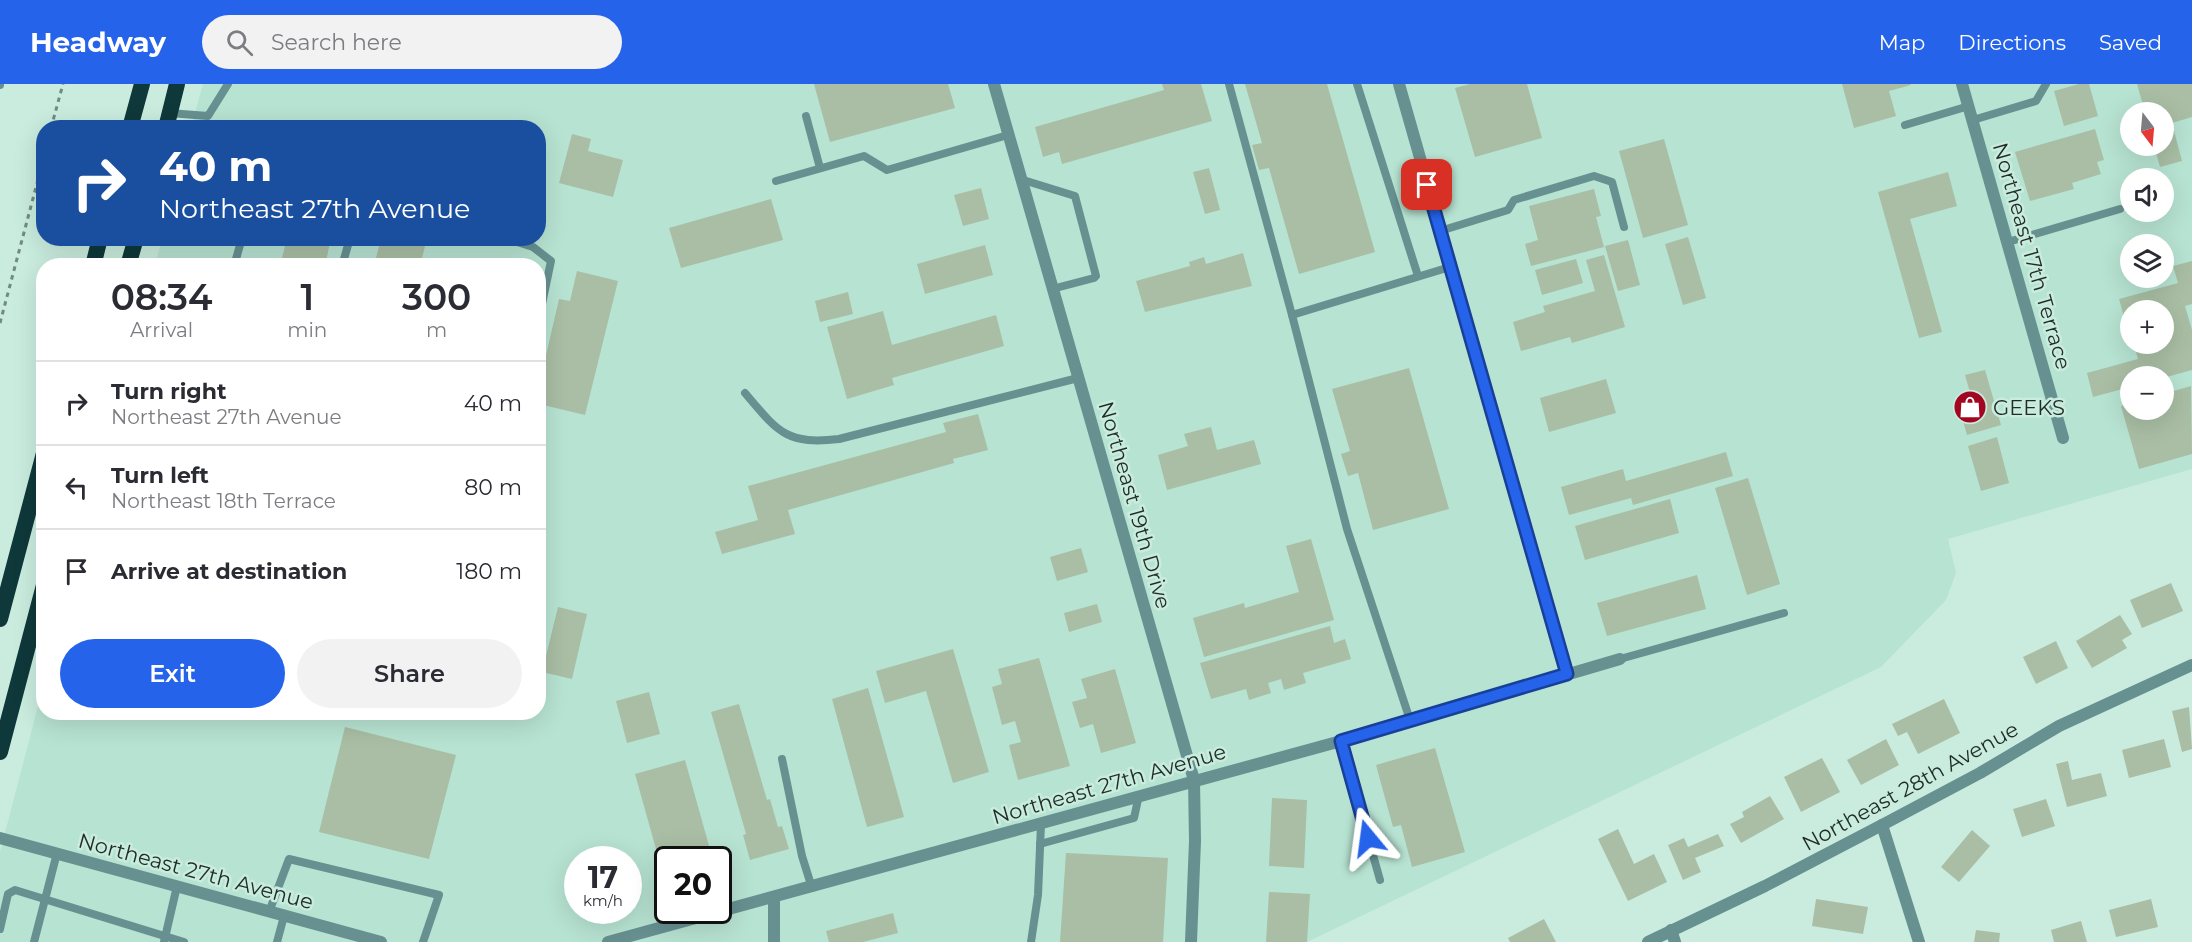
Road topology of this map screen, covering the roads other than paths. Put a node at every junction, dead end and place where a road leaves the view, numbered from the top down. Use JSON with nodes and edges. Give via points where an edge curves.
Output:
{"nodes":[{"id":1,"x":142,"y":84,"type":"edge"},
{"id":2,"x":177,"y":84,"type":"edge"},
{"id":3,"x":228,"y":84,"type":"edge"},
{"id":4,"x":994,"y":84,"type":"edge"},
{"id":5,"x":1229,"y":84,"type":"edge"},
{"id":6,"x":1358,"y":84,"type":"edge"},
{"id":7,"x":1399,"y":84,"type":"edge"},
{"id":8,"x":1962,"y":84,"type":"edge"},
{"id":9,"x":2046,"y":84,"type":"edge"},
{"id":10,"x":1969,"y":106,"type":"junction"},
{"id":11,"x":208,"y":116,"type":"junction"},
{"id":12,"x":806,"y":116,"type":"dead end"},
{"id":13,"x":132,"y":120,"type":"edge"},
{"id":14,"x":168,"y":120,"type":"edge"},
{"id":15,"x":206,"y":120,"type":"edge"},
{"id":16,"x":1973,"y":120,"type":"junction"},
{"id":17,"x":1905,"y":125,"type":"dead end"},
{"id":18,"x":1008,"y":135,"type":"junction"},
{"id":19,"x":820,"y":168,"type":"junction"},
{"id":20,"x":1020,"y":179,"type":"junction"},
{"id":21,"x":776,"y":181,"type":"dead end"},
{"id":22,"x":2120,"y":210,"type":"dead end"},
{"id":23,"x":1624,"y":227,"type":"dead end"},
{"id":24,"x":1440,"y":231,"type":"junction"},
{"id":25,"x":2008,"y":242,"type":"junction"},
{"id":26,"x":530,"y":246,"type":"edge"},
{"id":27,"x":1450,"y":267,"type":"junction"},
{"id":28,"x":1418,"y":276,"type":"junction"},
{"id":29,"x":546,"y":285,"type":"edge"},
{"id":30,"x":1052,"y":289,"type":"junction"},
{"id":31,"x":1292,"y":315,"type":"junction"},
{"id":32,"x":1078,"y":378,"type":"junction"},
{"id":33,"x":745,"y":393,"type":"dead end"},
{"id":34,"x":2063,"y":438,"type":"dead end"},
{"id":35,"x":36,"y":483,"type":"edge"},
{"id":36,"x":1784,"y":613,"type":"dead end"},
{"id":37,"x":36,"y":615,"type":"edge"},
{"id":38,"x":0,"y":619,"type":"edge"},
{"id":39,"x":1620,"y":659,"type":"joint"},
{"id":40,"x":2192,"y":665,"type":"edge"},
{"id":41,"x":1567,"y":674,"type":"junction"},
{"id":42,"x":1410,"y":720,"type":"junction"},
{"id":43,"x":1341,"y":741,"type":"junction"},
{"id":44,"x":0,"y":752,"type":"edge"},
{"id":45,"x":782,"y":759,"type":"dead end"},
{"id":46,"x":1194,"y":780,"type":"junction"},
{"id":47,"x":1139,"y":795,"type":"junction"},
{"id":48,"x":1041,"y":824,"type":"junction"},
{"id":49,"x":1882,"y":825,"type":"junction"},
{"id":50,"x":0,"y":838,"type":"edge"},
{"id":51,"x":1040,"y":844,"type":"junction"},
{"id":52,"x":57,"y":853,"type":"junction"},
{"id":53,"x":1380,"y":880,"type":"dead end"},
{"id":54,"x":177,"y":886,"type":"junction"},
{"id":55,"x":812,"y":888,"type":"junction"},
{"id":56,"x":46,"y":898,"type":"junction"},
{"id":57,"x":774,"y":898,"type":"junction"},
{"id":58,"x":269,"y":912,"type":"junction"},
{"id":59,"x":284,"y":916,"type":"junction"},
{"id":60,"x":0,"y":929,"type":"edge"},
{"id":61,"x":1673,"y":936,"type":"edge"},
{"id":62,"x":164,"y":939,"type":"edge"},
{"id":63,"x":34,"y":942,"type":"edge"},
{"id":64,"x":184,"y":942,"type":"edge"},
{"id":65,"x":277,"y":942,"type":"edge"},
{"id":66,"x":381,"y":942,"type":"edge"},
{"id":67,"x":423,"y":942,"type":"edge"},
{"id":68,"x":608,"y":942,"type":"edge"},
{"id":69,"x":774,"y":942,"type":"edge"},
{"id":70,"x":1031,"y":942,"type":"edge"},
{"id":71,"x":1191,"y":942,"type":"edge"},
{"id":72,"x":1648,"y":942,"type":"edge"},
{"id":73,"x":1919,"y":942,"type":"edge"}],
"edges":[{"from":1,"to":13,"type":"highway"},
{"from":2,"to":14,"type":"highway"},
{"from":3,"to":11,"type":"lane"},
{"from":4,"to":18,"type":"street","name":"Northeast 19th Drive"},
{"from":5,"to":31,"type":"lane"},
{"from":6,"to":28,"type":"lane"},
{"from":7,"to":24,"type":"street"},
{"from":8,"to":10,"type":"street","name":"Northeast 17th Terrace"},
{"from":9,"to":16,"type":"lane","via":[[2036,101]]},
{"from":10,"to":16,"type":"street","name":"Northeast 17th Terrace"},
{"from":10,"to":17,"type":"lane"},
{"from":11,"to":14,"type":"lane"},
{"from":11,"to":15,"type":"lane"},
{"from":12,"to":19,"type":"lane"},
{"from":16,"to":25,"type":"street","name":"Northeast 17th Terrace"},
{"from":18,"to":19,"type":"lane","via":[[886,170],[864,156]]},
{"from":18,"to":20,"type":"street","name":"Northeast 19th Drive"},
{"from":19,"to":21,"type":"lane"},
{"from":20,"to":30,"type":"street","name":"Northeast 19th Drive"},
{"from":20,"to":30,"type":"lane","via":[[1075,196],[1096,276]]},
{"from":22,"to":25,"type":"lane"},
{"from":23,"to":24,"type":"lane","via":[[1612,182],[1594,176],[1514,200],[1508,210]]},
{"from":24,"to":27,"type":"street"},
{"from":25,"to":34,"type":"street","name":"Northeast 17th Terrace"},
{"from":26,"to":29,"type":"lane","via":[[551,261]]},
{"from":27,"to":28,"type":"lane"},
{"from":27,"to":41,"type":"street"},
{"from":28,"to":31,"type":"lane"},
{"from":30,"to":32,"type":"street","name":"Northeast 19th Drive"},
{"from":31,"to":42,"type":"lane","via":[[1347,529]]},
{"from":32,"to":33,"type":"lane","via":[[839,439],[817,441],[798,439],[775,429]]},
{"from":32,"to":46,"type":"street","name":"Northeast 19th Drive"},
{"from":35,"to":38,"type":"highway"},
{"from":36,"to":39,"type":"lane"},
{"from":37,"to":44,"type":"highway"},
{"from":39,"to":41,"type":"street","name":"Northeast 27th Avenue"},
{"from":40,"to":49,"type":"street","name":"Northeast 28th Avenue","via":[[2059,726]]},
{"from":41,"to":42,"type":"street","name":"Northeast 27th Avenue"},
{"from":42,"to":43,"type":"street","name":"Northeast 27th Avenue"},
{"from":43,"to":46,"type":"street","name":"Northeast 27th Avenue"},
{"from":43,"to":53,"type":"lane"},
{"from":45,"to":55,"type":"lane"},
{"from":46,"to":47,"type":"street","name":"Northeast 27th Avenue"},
{"from":46,"to":71,"type":"street","name":"Northeast 19th Drive"},
{"from":47,"to":48,"type":"street","name":"Northeast 27th Avenue"},
{"from":47,"to":51,"type":"lane","via":[[1134,818]]},
{"from":48,"to":51,"type":"lane"},
{"from":48,"to":55,"type":"street","name":"Northeast 27th Avenue"},
{"from":49,"to":61,"type":"street","name":"Northeast 28th Avenue"},
{"from":49,"to":73,"type":"street"},
{"from":50,"to":52,"type":"street","name":"Northeast 27th Avenue"},
{"from":51,"to":70,"type":"lane"},
{"from":52,"to":54,"type":"street","name":"Northeast 27th Avenue"},
{"from":52,"to":56,"type":"lane"},
{"from":54,"to":58,"type":"street","name":"Northeast 27th Avenue"},
{"from":54,"to":62,"type":"lane"},
{"from":55,"to":57,"type":"street","name":"Northeast 27th Avenue"},
{"from":56,"to":60,"type":"lane","via":[[11,891]]},
{"from":56,"to":62,"type":"lane"},
{"from":56,"to":63,"type":"lane"},
{"from":57,"to":68,"type":"street","name":"Northeast 27th Avenue"},
{"from":57,"to":69,"type":"street"},
{"from":58,"to":59,"type":"street","name":"Northeast 27th Avenue"},
{"from":58,"to":67,"type":"lane","via":[[289,859],[439,895]]},
{"from":59,"to":65,"type":"lane"},
{"from":59,"to":66,"type":"street","name":"Northeast 27th Avenue"},
{"from":61,"to":72,"type":"street","name":"Northeast 28th Avenue"},
{"from":62,"to":64,"type":"lane"}]}
